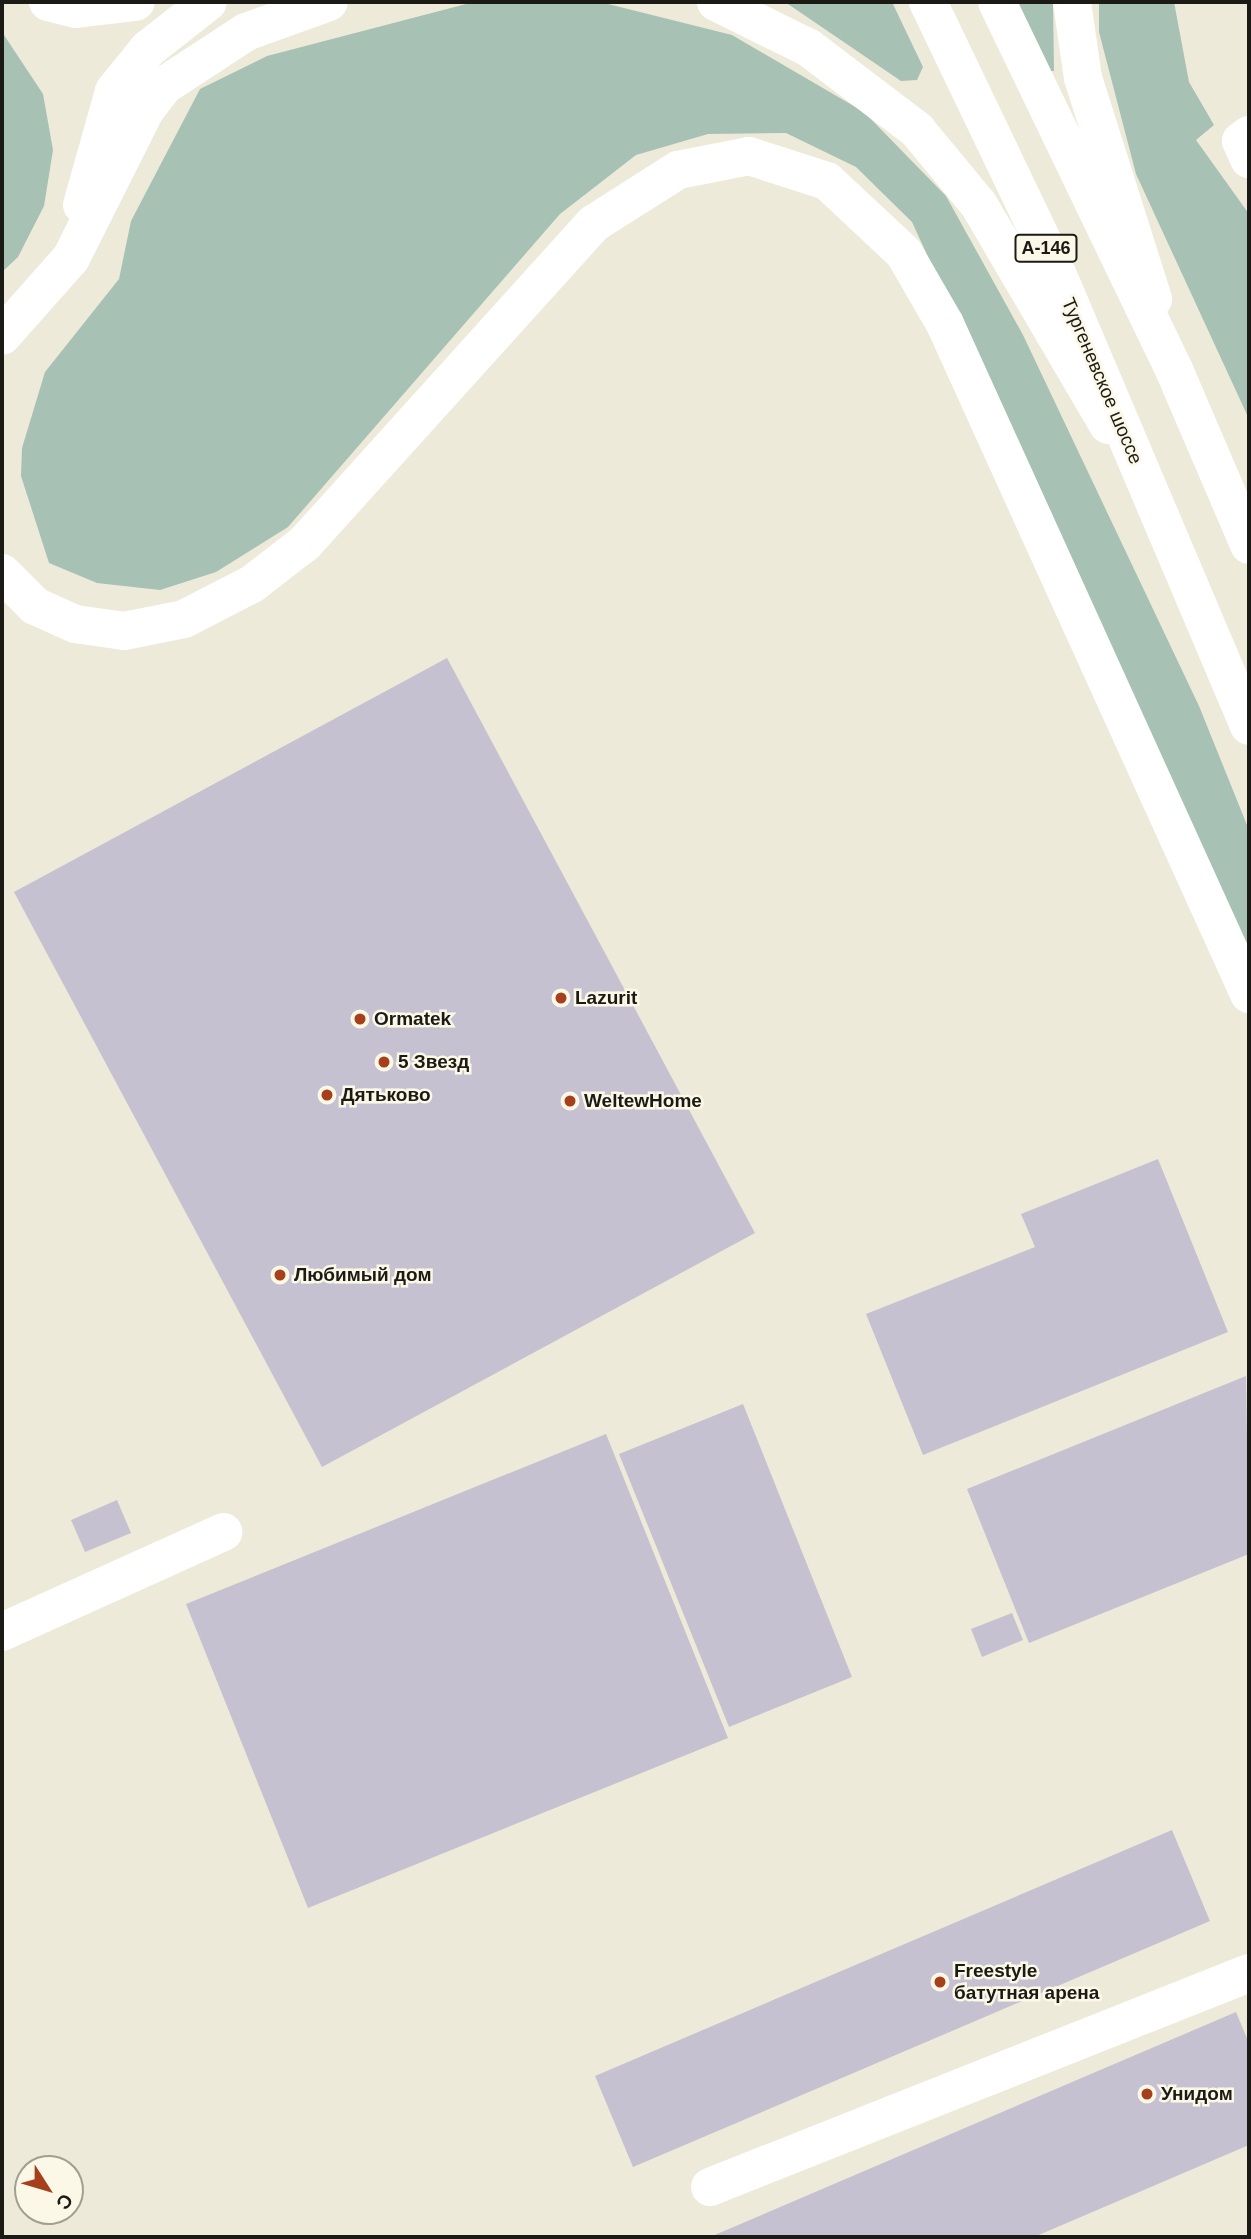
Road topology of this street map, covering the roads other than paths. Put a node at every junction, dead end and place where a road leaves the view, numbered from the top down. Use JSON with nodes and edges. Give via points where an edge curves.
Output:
{"nodes":[{"id":1,"x":48,"y":2,"type":"edge"},
{"id":2,"x":136,"y":2,"type":"edge"},
{"id":3,"x":208,"y":2,"type":"edge"},
{"id":4,"x":329,"y":2,"type":"edge"},
{"id":5,"x":716,"y":2,"type":"edge"},
{"id":6,"x":928,"y":2,"type":"edge"},
{"id":7,"x":998,"y":2,"type":"edge"},
{"id":8,"x":1072,"y":2,"type":"edge"},
{"id":9,"x":1249,"y":135,"type":"edge"},
{"id":10,"x":1249,"y":159,"type":"edge"},
{"id":11,"x":71,"y":258,"type":"junction"},
{"id":12,"x":5,"y":339,"type":"edge"},
{"id":13,"x":1175,"y":372,"type":"junction"},
{"id":14,"x":1151,"y":499,"type":"junction"},
{"id":15,"x":1249,"y":545,"type":"edge"},
{"id":16,"x":2,"y":573,"type":"edge"},
{"id":17,"x":1249,"y":726,"type":"edge"},
{"id":18,"x":1249,"y":994,"type":"edge"},
{"id":19,"x":223,"y":1532,"type":"dead end"},
{"id":20,"x":2,"y":1632,"type":"edge"},
{"id":21,"x":1249,"y":1973,"type":"edge"},
{"id":22,"x":710,"y":2187,"type":"dead end"}],
"edges":[{"from":1,"to":2,"type":"main road","via":[[96,9]]},
{"from":3,"to":11,"type":"main road","via":[[148,49],[114,91]]},
{"from":4,"to":11,"type":"main road","via":[[246,32],[165,85],[146,109]]},
{"from":5,"to":14,"type":"main road","via":[[758,19],[865,86],[948,164]]},
{"from":6,"to":14,"type":"main road","name":"Тургеневское шоссе","number":"А-146","via":[[1051,259]]},
{"from":7,"to":13,"type":"main road","number":"А-146"},
{"from":8,"to":13,"type":"main road","via":[[1083,78]]},
{"from":9,"to":10,"type":"main road","via":[[1241,141]]},
{"from":11,"to":12,"type":"main road"},
{"from":13,"to":15,"type":"main road","number":"А-146"},
{"from":14,"to":17,"type":"main road","name":"Тургеневское шоссе","number":"А-146"},
{"from":16,"to":18,"type":"main road","via":[[35,606],[75,624],[124,631],[184,619],[252,584],[305,543],[593,224],[678,170],[749,156],[827,181],[904,253],[945,324]]},
{"from":19,"to":20,"type":"main road"},
{"from":21,"to":22,"type":"main road"}]}
